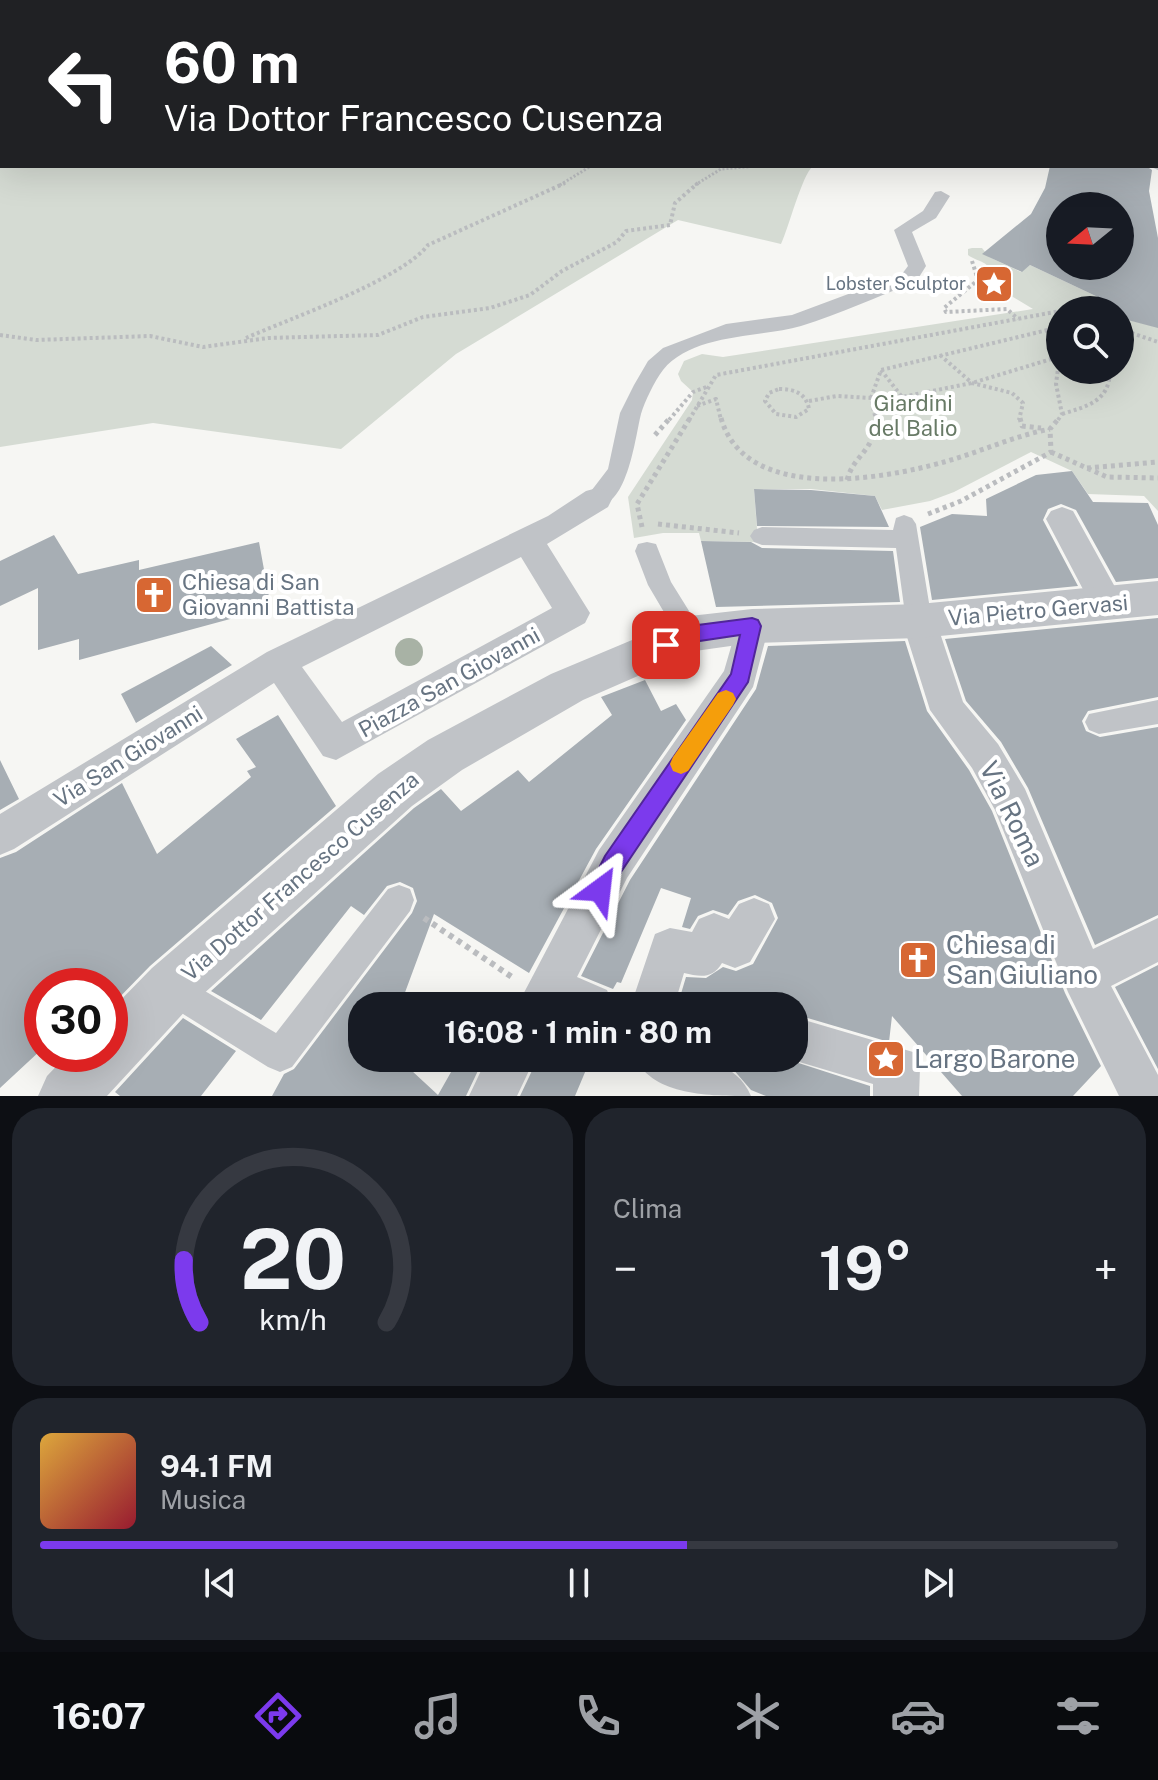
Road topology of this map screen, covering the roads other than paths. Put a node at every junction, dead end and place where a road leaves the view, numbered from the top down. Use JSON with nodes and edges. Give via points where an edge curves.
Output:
{"nodes":[{"id":1,"x":941,"y":196,"type":"dead end"},
{"id":2,"x":597,"y":499,"type":"joint"},
{"id":3,"x":1062,"y":519,"type":"dead end"},
{"id":4,"x":762,"y":536,"type":"road end"},
{"id":5,"x":527,"y":540,"type":"junction"},
{"id":6,"x":647,"y":551,"type":"road end"},
{"id":7,"x":1158,"y":598,"type":"edge"},
{"id":8,"x":1108,"y":605,"type":"junction"},
{"id":9,"x":919,"y":621,"type":"junction"},
{"id":10,"x":752,"y":626,"type":"junction"},
{"id":11,"x":690,"y":634,"type":"junction"},
{"id":12,"x":267,"y":669,"type":"junction"},
{"id":13,"x":1158,"y":712,"type":"edge"},
{"id":14,"x":1099,"y":722,"type":"dead end"},
{"id":15,"x":0,"y":836,"type":"edge"},
{"id":16,"x":399,"y":900,"type":"road end"},
{"id":17,"x":754,"y":919,"type":"dead end"},
{"id":18,"x":1158,"y":939,"type":"edge"},
{"id":19,"x":1083,"y":977,"type":"junction"},
{"id":20,"x":171,"y":987,"type":"junction"},
{"id":21,"x":546,"y":992,"type":"edge"},
{"id":22,"x":657,"y":992,"type":"edge"},
{"id":23,"x":128,"y":1031,"type":"edge"},
{"id":24,"x":808,"y":1043,"type":"edge"},
{"id":25,"x":89,"y":1072,"type":"edge"},
{"id":26,"x":505,"y":1072,"type":"edge"},
{"id":27,"x":684,"y":1072,"type":"edge"},
{"id":28,"x":1134,"y":1076,"type":"edge"},
{"id":29,"x":67,"y":1096,"type":"edge"},
{"id":30,"x":492,"y":1096,"type":"edge"},
{"id":31,"x":728,"y":1096,"type":"edge"},
{"id":32,"x":896,"y":1096,"type":"edge"}],
"edges":[{"from":1,"to":2,"type":"street","via":[[930,214],[903,230],[917,266],[909,278],[795,321],[726,330],[670,353],[655,366],[631,413],[619,471]]},
{"from":2,"to":5,"type":"street"},
{"from":3,"to":8,"type":"street"},
{"from":4,"to":9,"type":"street","name":"Via Roma","via":[[905,531]]},
{"from":5,"to":12,"type":"street"},
{"from":5,"to":12,"type":"street","name":"Piazza San Giovanni","via":[[573,613],[336,744]]},
{"from":6,"to":11,"type":"street","via":[[660,585]]},
{"from":7,"to":8,"type":"street","name":"Via Pietro Gervasi"},
{"from":8,"to":9,"type":"street","name":"Via Pietro Gervasi"},
{"from":9,"to":10,"type":"street","name":"Via Dottor Francesco Cusenza"},
{"from":9,"to":19,"type":"street","name":"Via Roma","via":[[948,710],[985,756],[1011,802]]},
{"from":10,"to":11,"type":"street","name":"Via Dottor Francesco Cusenza"},
{"from":10,"to":21,"type":"street","via":[[741,676],[613,864]]},
{"from":11,"to":20,"type":"street","name":"Via Dottor Francesco Cusenza","via":[[567,687],[445,755],[395,790]]},
{"from":12,"to":15,"type":"street","name":"Via San Giovanni"},
{"from":13,"to":14,"type":"street"},
{"from":16,"to":20,"type":"street","via":[[280,1055]]},
{"from":17,"to":22,"type":"street","via":[[735,947],[714,934],[702,956],[670,949]]},
{"from":18,"to":19,"type":"street"},
{"from":19,"to":28,"type":"street","name":"Via Roma"},
{"from":20,"to":23,"type":"street","name":"Via Dottor Francesco Cusenza"},
{"from":24,"to":32,"type":"street","via":[[897,1068]]},
{"from":25,"to":29,"type":"street","name":"Via Dottor Francesco Cusenza"},
{"from":26,"to":30,"type":"street"},
{"from":27,"to":31,"type":"street"}]}
